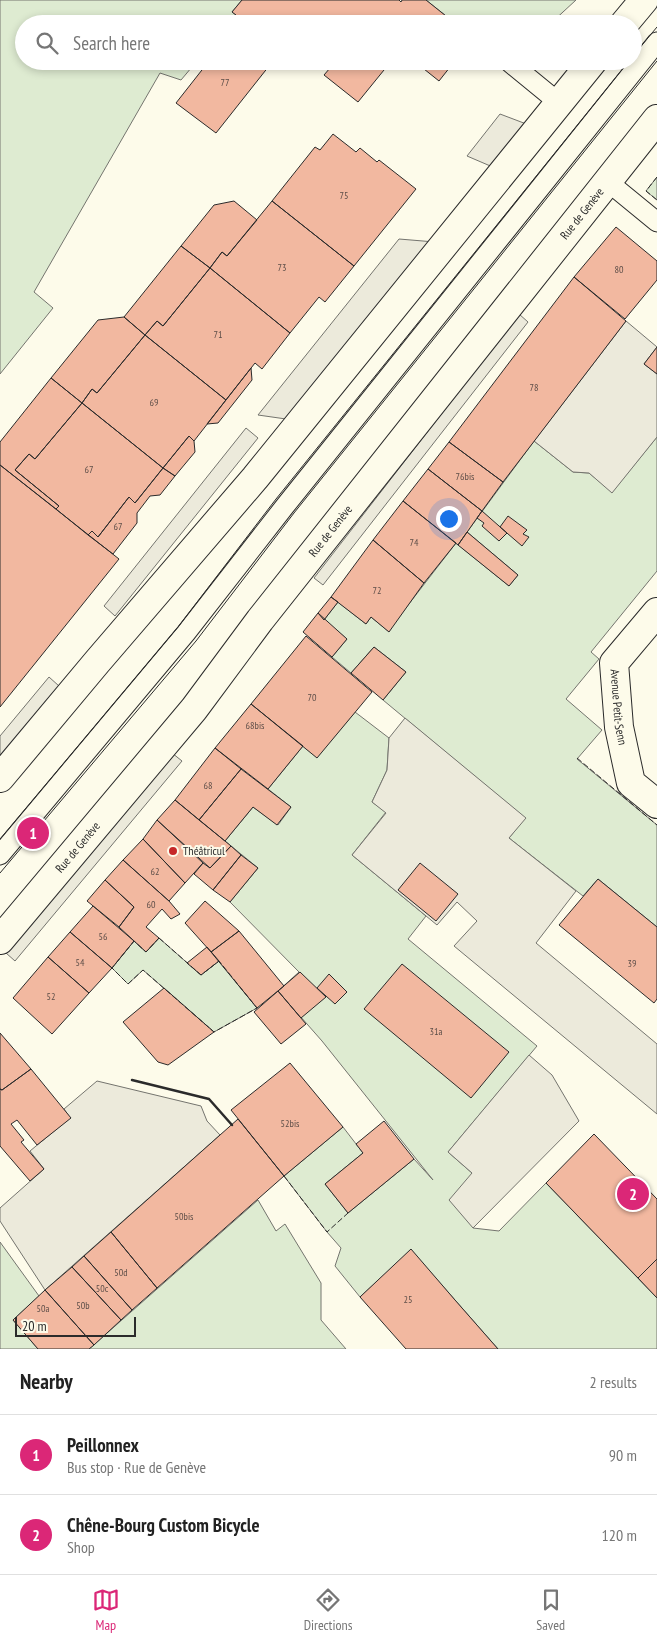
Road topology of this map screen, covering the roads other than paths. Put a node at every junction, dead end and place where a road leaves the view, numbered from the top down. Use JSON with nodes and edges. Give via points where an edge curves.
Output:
{"nodes":[{"id":1,"x":644,"y":0,"type":"edge"},
{"id":2,"x":632,"y":15,"type":"edge"},
{"id":3,"x":657,"y":42,"type":"edge"},
{"id":4,"x":642,"y":61,"type":"edge"},
{"id":5,"x":519,"y":70,"type":"edge"},
{"id":6,"x":585,"y":70,"type":"edge"},
{"id":7,"x":635,"y":70,"type":"edge"},
{"id":8,"x":558,"y":102,"type":"junction"},
{"id":9,"x":657,"y":119,"type":"edge"},
{"id":10,"x":607,"y":181,"type":"junction"},
{"id":11,"x":657,"y":222,"type":"edge"},
{"id":12,"x":657,"y":612,"type":"edge"},
{"id":13,"x":0,"y":778,"type":"edge"},
{"id":14,"x":657,"y":804,"type":"edge"},
{"id":15,"x":0,"y":855,"type":"edge"},
{"id":16,"x":0,"y":940,"type":"edge"}],
"edges":[{"from":1,"to":2,"type":"main road"},
{"from":3,"to":4,"type":"lane"},
{"from":5,"to":8,"type":"lane"},
{"from":6,"to":8,"type":"main road"},
{"from":7,"to":15,"type":"lane","via":[[186,633]]},
{"from":8,"to":13,"type":"main road","via":[[255,478]]},
{"from":9,"to":10,"type":"main road","name":"Rue de Genève"},
{"from":10,"to":11,"type":"lane"},
{"from":10,"to":16,"type":"main road","name":"Rue de Genève","via":[[266,612],[194,709]]},
{"from":12,"to":14,"type":"main road","name":"Avenue Petit-Senn","via":[[614,663],[618,728],[631,783]]}]}
